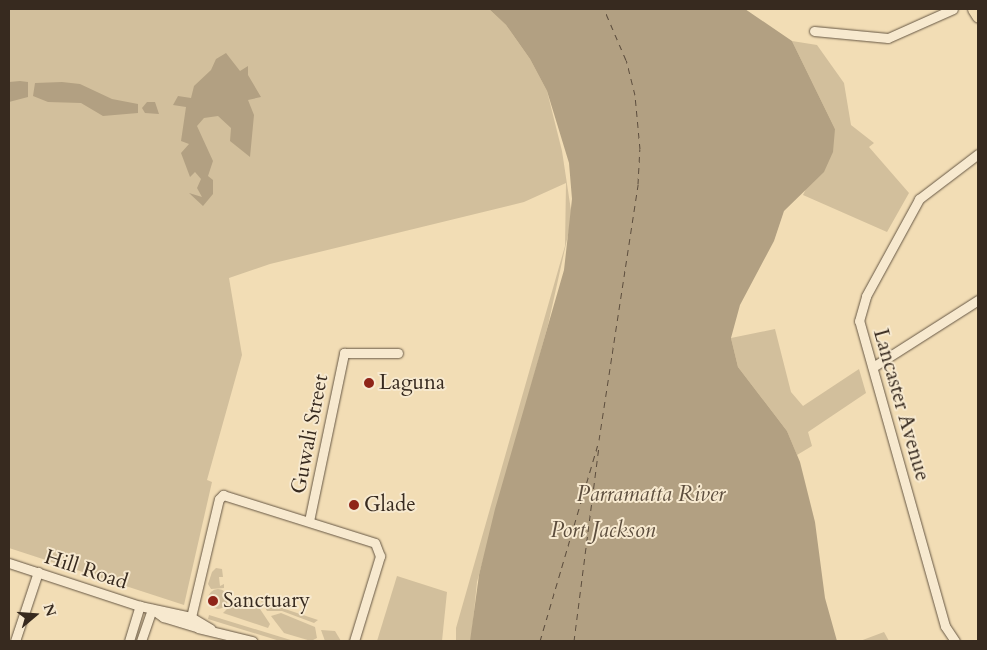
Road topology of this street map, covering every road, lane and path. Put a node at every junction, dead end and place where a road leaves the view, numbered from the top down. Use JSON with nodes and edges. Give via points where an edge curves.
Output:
{"nodes":[{"id":1,"x":953,"y":9,"type":"edge"},
{"id":2,"x":973,"y":9,"type":"edge"},
{"id":3,"x":978,"y":17,"type":"edge"},
{"id":4,"x":814,"y":31,"type":"dead end"},
{"id":5,"x":978,"y":154,"type":"edge"},
{"id":6,"x":978,"y":300,"type":"edge"},
{"id":7,"x":398,"y":353,"type":"dead end"},
{"id":8,"x":874,"y":367,"type":"junction"},
{"id":9,"x":309,"y":522,"type":"junction"},
{"id":10,"x":9,"y":563,"type":"edge"},
{"id":11,"x":38,"y":572,"type":"junction"},
{"id":12,"x":140,"y":606,"type":"junction"},
{"id":13,"x":152,"y":609,"type":"junction"},
{"id":14,"x":191,"y":617,"type":"junction"},
{"id":15,"x":211,"y":629,"type":"junction"},
{"id":16,"x":247,"y":640,"type":"edge"},
{"id":17,"x":15,"y":641,"type":"edge"},
{"id":18,"x":129,"y":641,"type":"edge"},
{"id":19,"x":141,"y":641,"type":"edge"},
{"id":20,"x":354,"y":641,"type":"edge"},
{"id":21,"x":955,"y":641,"type":"edge"}],
"edges":[{"from":1,"to":4,"type":"street","via":[[888,38]]},
{"from":2,"to":3,"type":"main road"},
{"from":5,"to":8,"type":"street","name":"Lancaster Avenue","via":[[919,199],[866,296],[859,321]]},
{"from":6,"to":8,"type":"street"},
{"from":7,"to":9,"type":"street","name":"Guwali Street","via":[[344,353]]},
{"from":8,"to":21,"type":"street","name":"Lancaster Avenue","via":[[945,626]]},
{"from":9,"to":14,"type":"street","via":[[226,495],[219,499]]},
{"from":9,"to":20,"type":"street","via":[[372,541],[380,550]]},
{"from":10,"to":11,"type":"street","name":"Hill Road"},
{"from":11,"to":12,"type":"street","name":"Hill Road"},
{"from":11,"to":17,"type":"street"},
{"from":12,"to":13,"type":"street","name":"Hill Road"},
{"from":12,"to":18,"type":"street"},
{"from":13,"to":14,"type":"street","name":"Hill Road"},
{"from":13,"to":15,"type":"street","name":"Hill Road","via":[[163,617]]},
{"from":13,"to":19,"type":"street"},
{"from":14,"to":15,"type":"street","name":"Hill Road"},
{"from":15,"to":16,"type":"street","name":"Hill Road"}]}
